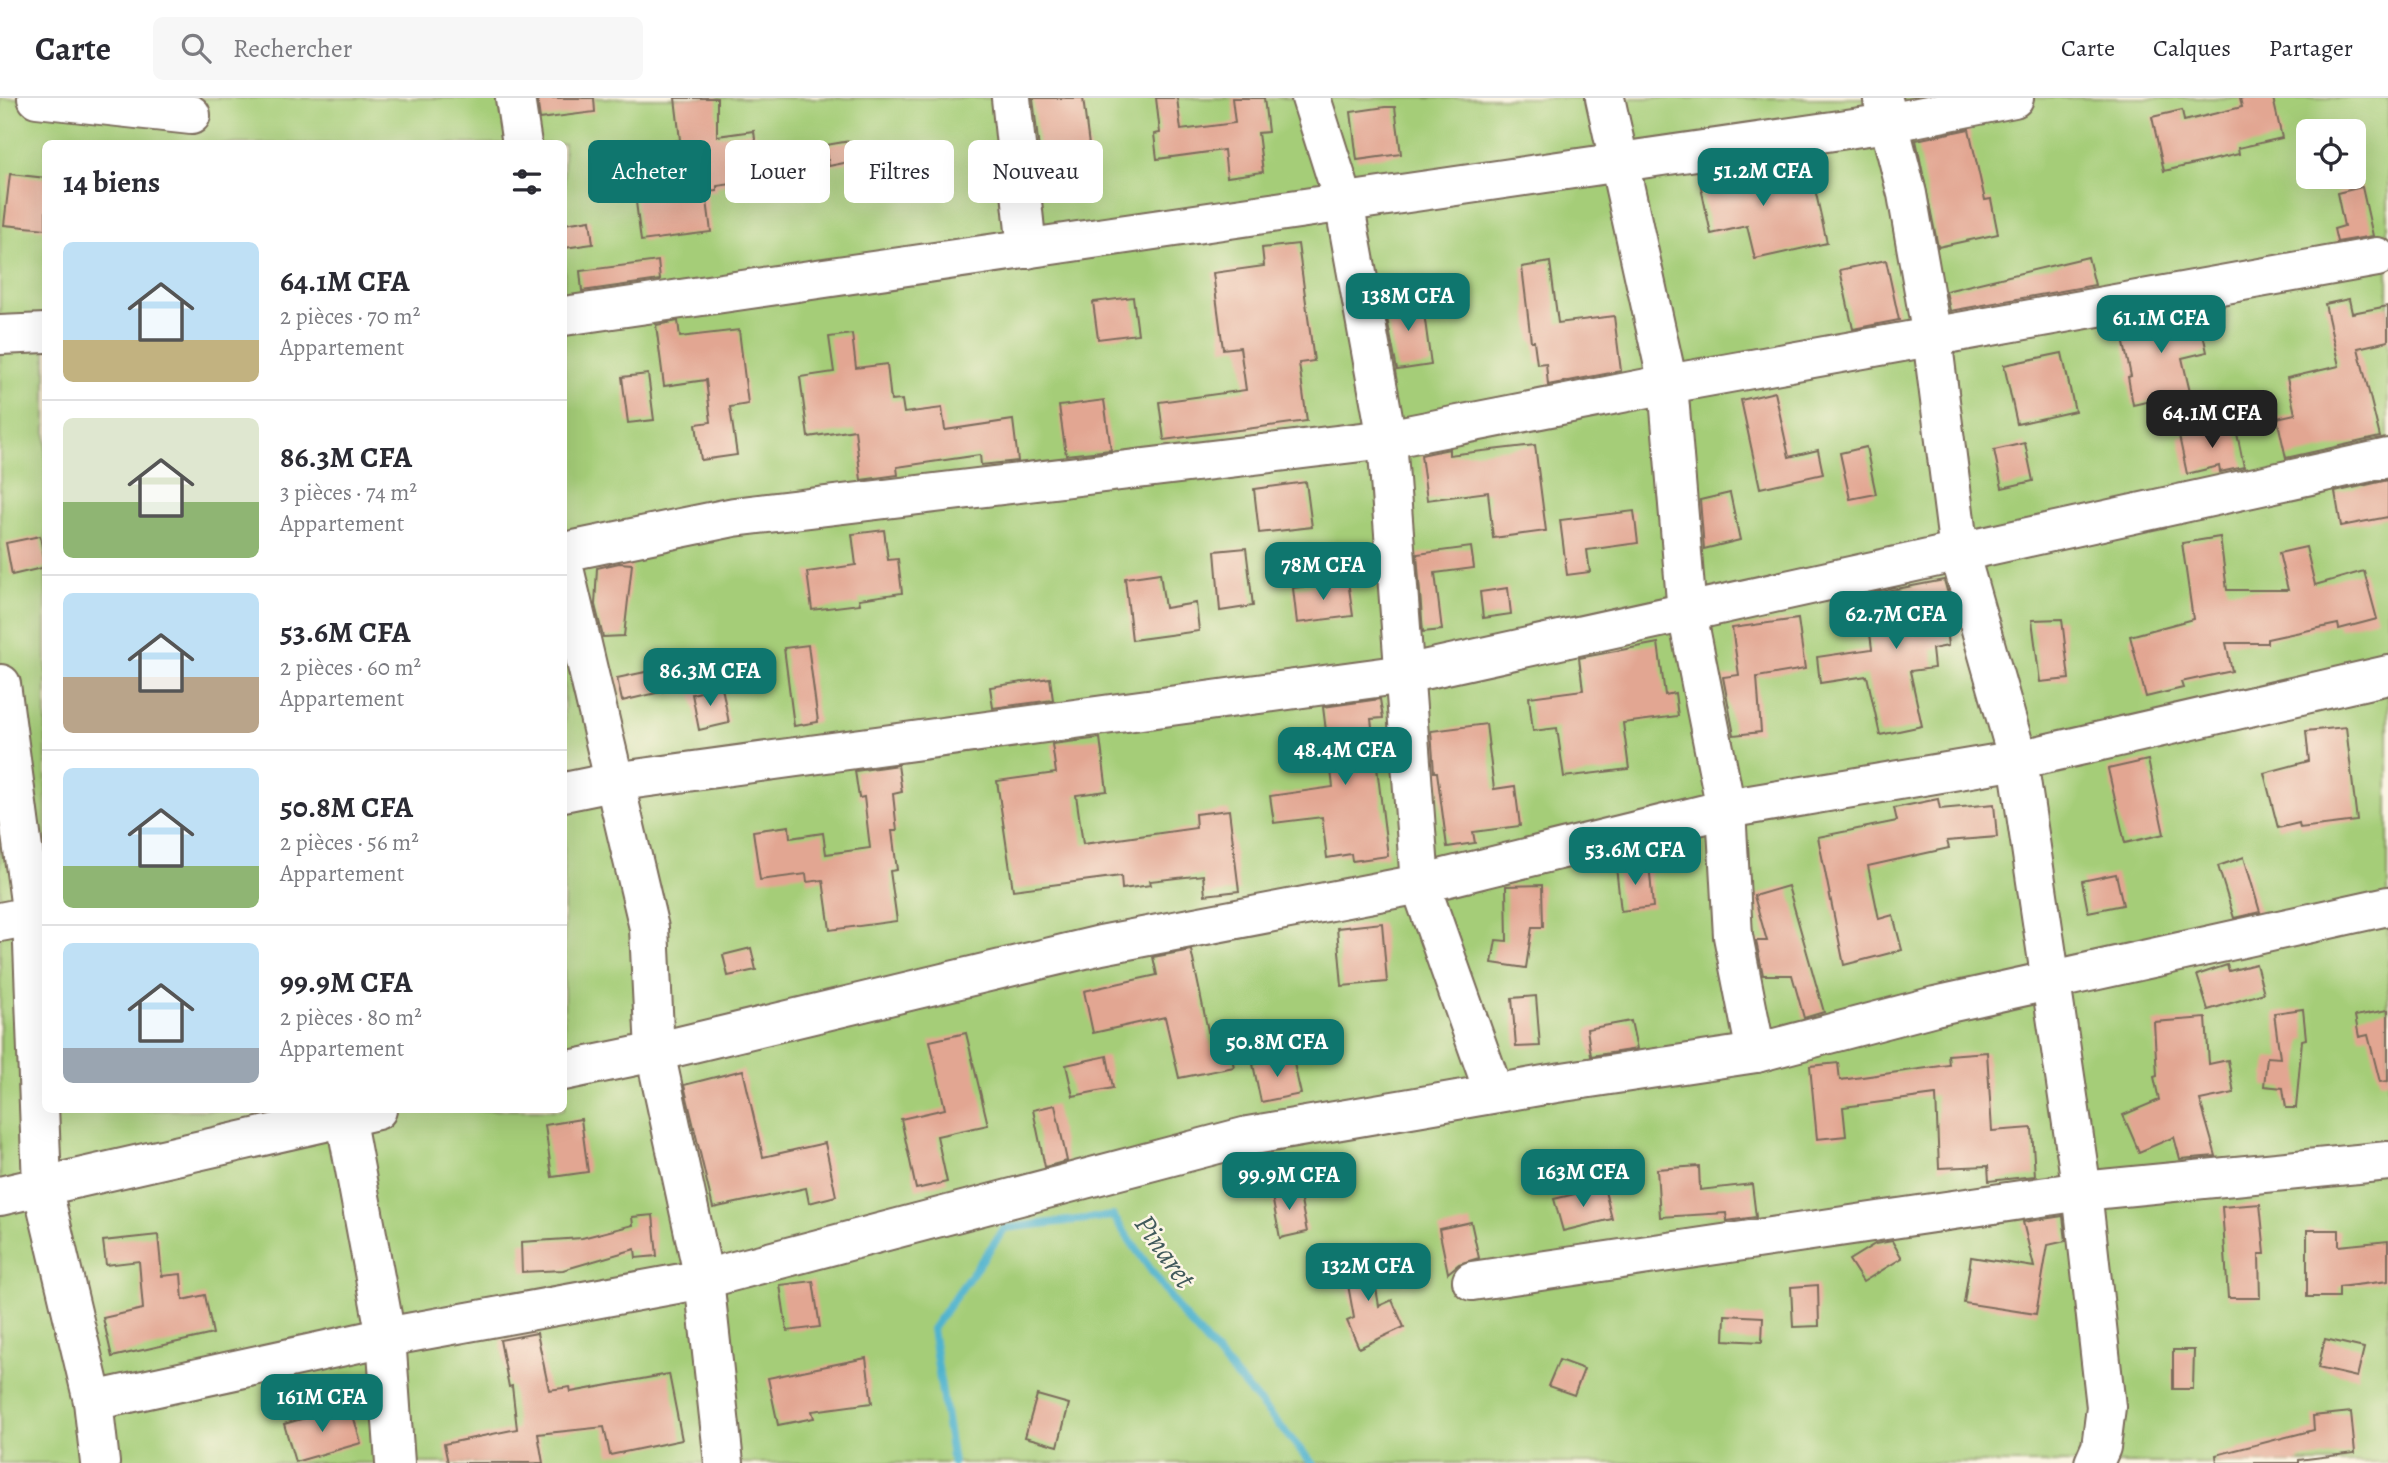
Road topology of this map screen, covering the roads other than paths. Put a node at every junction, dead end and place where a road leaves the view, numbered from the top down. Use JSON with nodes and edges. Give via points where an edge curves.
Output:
{"nodes":[{"id":1,"x":37,"y":98,"type":"edge"},
{"id":2,"x":515,"y":98,"type":"edge"},
{"id":3,"x":1011,"y":98,"type":"edge"},
{"id":4,"x":1311,"y":98,"type":"edge"},
{"id":5,"x":1605,"y":98,"type":"edge"},
{"id":6,"x":2014,"y":98,"type":"edge"},
{"id":7,"x":1885,"y":111,"type":"edge"},
{"id":8,"x":190,"y":119,"type":"edge"},
{"id":9,"x":521,"y":140,"type":"edge"},
{"id":10,"x":1619,"y":163,"type":"junction"},
{"id":11,"x":1344,"y":202,"type":"junction"},
{"id":12,"x":1027,"y":249,"type":"junction"},
{"id":13,"x":2377,"y":257,"type":"dead end"},
{"id":14,"x":567,"y":316,"type":"edge"},
{"id":15,"x":42,"y":333,"type":"edge"},
{"id":16,"x":0,"y":335,"type":"edge"},
{"id":17,"x":1932,"y":337,"type":"junction"},
{"id":18,"x":1668,"y":384,"type":"junction"},
{"id":19,"x":1387,"y":439,"type":"junction"},
{"id":20,"x":2388,"y":458,"type":"edge"},
{"id":21,"x":567,"y":551,"type":"edge"},
{"id":22,"x":1959,"y":552,"type":"junction"},
{"id":23,"x":567,"y":581,"type":"edge"},
{"id":24,"x":1688,"y":613,"type":"junction"},
{"id":25,"x":1405,"y":674,"type":"junction"},
{"id":26,"x":2388,"y":675,"type":"edge"},
{"id":27,"x":1,"y":684,"type":"edge"},
{"id":28,"x":2018,"y":760,"type":"junction"},
{"id":29,"x":612,"y":782,"type":"junction"},
{"id":30,"x":567,"y":791,"type":"edge"},
{"id":31,"x":1726,"y":809,"type":"junction"},
{"id":32,"x":1420,"y":884,"type":"junction"},
{"id":33,"x":2388,"y":906,"type":"edge"},
{"id":34,"x":26,"y":917,"type":"edge"},
{"id":35,"x":2050,"y":982,"type":"junction"},
{"id":36,"x":655,"y":1052,"type":"junction"},
{"id":37,"x":1756,"y":1053,"type":"junction"},
{"id":38,"x":567,"y":1070,"type":"edge"},
{"id":39,"x":1494,"y":1093,"type":"junction"},
{"id":40,"x":351,"y":1113,"type":"edge"},
{"id":41,"x":355,"y":1113,"type":"edge"},
{"id":42,"x":2388,"y":1161,"type":"edge"},
{"id":43,"x":42,"y":1186,"type":"junction"},
{"id":44,"x":2082,"y":1191,"type":"junction"},
{"id":45,"x":0,"y":1196,"type":"edge"},
{"id":46,"x":704,"y":1279,"type":"junction"},
{"id":47,"x":1472,"y":1281,"type":"dead end"},
{"id":48,"x":386,"y":1338,"type":"junction"},
{"id":49,"x":93,"y":1401,"type":"junction"},
{"id":50,"x":100,"y":1463,"type":"edge"},
{"id":51,"x":395,"y":1463,"type":"edge"},
{"id":52,"x":724,"y":1463,"type":"edge"},
{"id":53,"x":2094,"y":1463,"type":"edge"}],
"edges":[{"from":1,"to":8,"type":"street"},
{"from":2,"to":9,"type":"street"},
{"from":3,"to":12,"type":"street"},
{"from":4,"to":11,"type":"street"},
{"from":5,"to":10,"type":"street"},
{"from":6,"to":7,"type":"street"},
{"from":7,"to":10,"type":"street"},
{"from":7,"to":17,"type":"street","via":[[1907,194]]},
{"from":10,"to":11,"type":"street"},
{"from":10,"to":18,"type":"street"},
{"from":11,"to":12,"type":"street"},
{"from":11,"to":19,"type":"street"},
{"from":12,"to":14,"type":"street"},
{"from":13,"to":17,"type":"street"},
{"from":15,"to":16,"type":"street"},
{"from":17,"to":18,"type":"street"},
{"from":17,"to":22,"type":"street"},
{"from":18,"to":19,"type":"street"},
{"from":18,"to":24,"type":"street"},
{"from":19,"to":21,"type":"street","via":[[734,517]]},
{"from":19,"to":25,"type":"street"},
{"from":20,"to":22,"type":"street"},
{"from":22,"to":24,"type":"street"},
{"from":22,"to":28,"type":"street"},
{"from":23,"to":29,"type":"street"},
{"from":24,"to":25,"type":"street"},
{"from":24,"to":31,"type":"street"},
{"from":25,"to":29,"type":"street"},
{"from":25,"to":32,"type":"street"},
{"from":26,"to":28,"type":"street"},
{"from":27,"to":34,"type":"street"},
{"from":28,"to":31,"type":"street"},
{"from":28,"to":35,"type":"street"},
{"from":29,"to":30,"type":"street"},
{"from":29,"to":36,"type":"street","via":[[649,928]]},
{"from":31,"to":32,"type":"street"},
{"from":31,"to":37,"type":"street","via":[[1733,936]]},
{"from":32,"to":36,"type":"street","via":[[1101,945]]},
{"from":32,"to":39,"type":"street"},
{"from":33,"to":35,"type":"street"},
{"from":34,"to":43,"type":"street"},
{"from":35,"to":37,"type":"street","via":[[1935,1006]]},
{"from":35,"to":44,"type":"street"},
{"from":36,"to":38,"type":"street"},
{"from":36,"to":46,"type":"street"},
{"from":37,"to":39,"type":"street"},
{"from":39,"to":46,"type":"street","via":[[1248,1136]]},
{"from":40,"to":43,"type":"street"},
{"from":41,"to":48,"type":"street"},
{"from":42,"to":44,"type":"street"},
{"from":43,"to":45,"type":"street"},
{"from":43,"to":49,"type":"street"},
{"from":44,"to":47,"type":"street"},
{"from":44,"to":53,"type":"street","via":[[2106,1407]]},
{"from":46,"to":48,"type":"street"},
{"from":46,"to":52,"type":"street"},
{"from":48,"to":49,"type":"street"},
{"from":48,"to":51,"type":"street"},
{"from":49,"to":50,"type":"street"}]}
